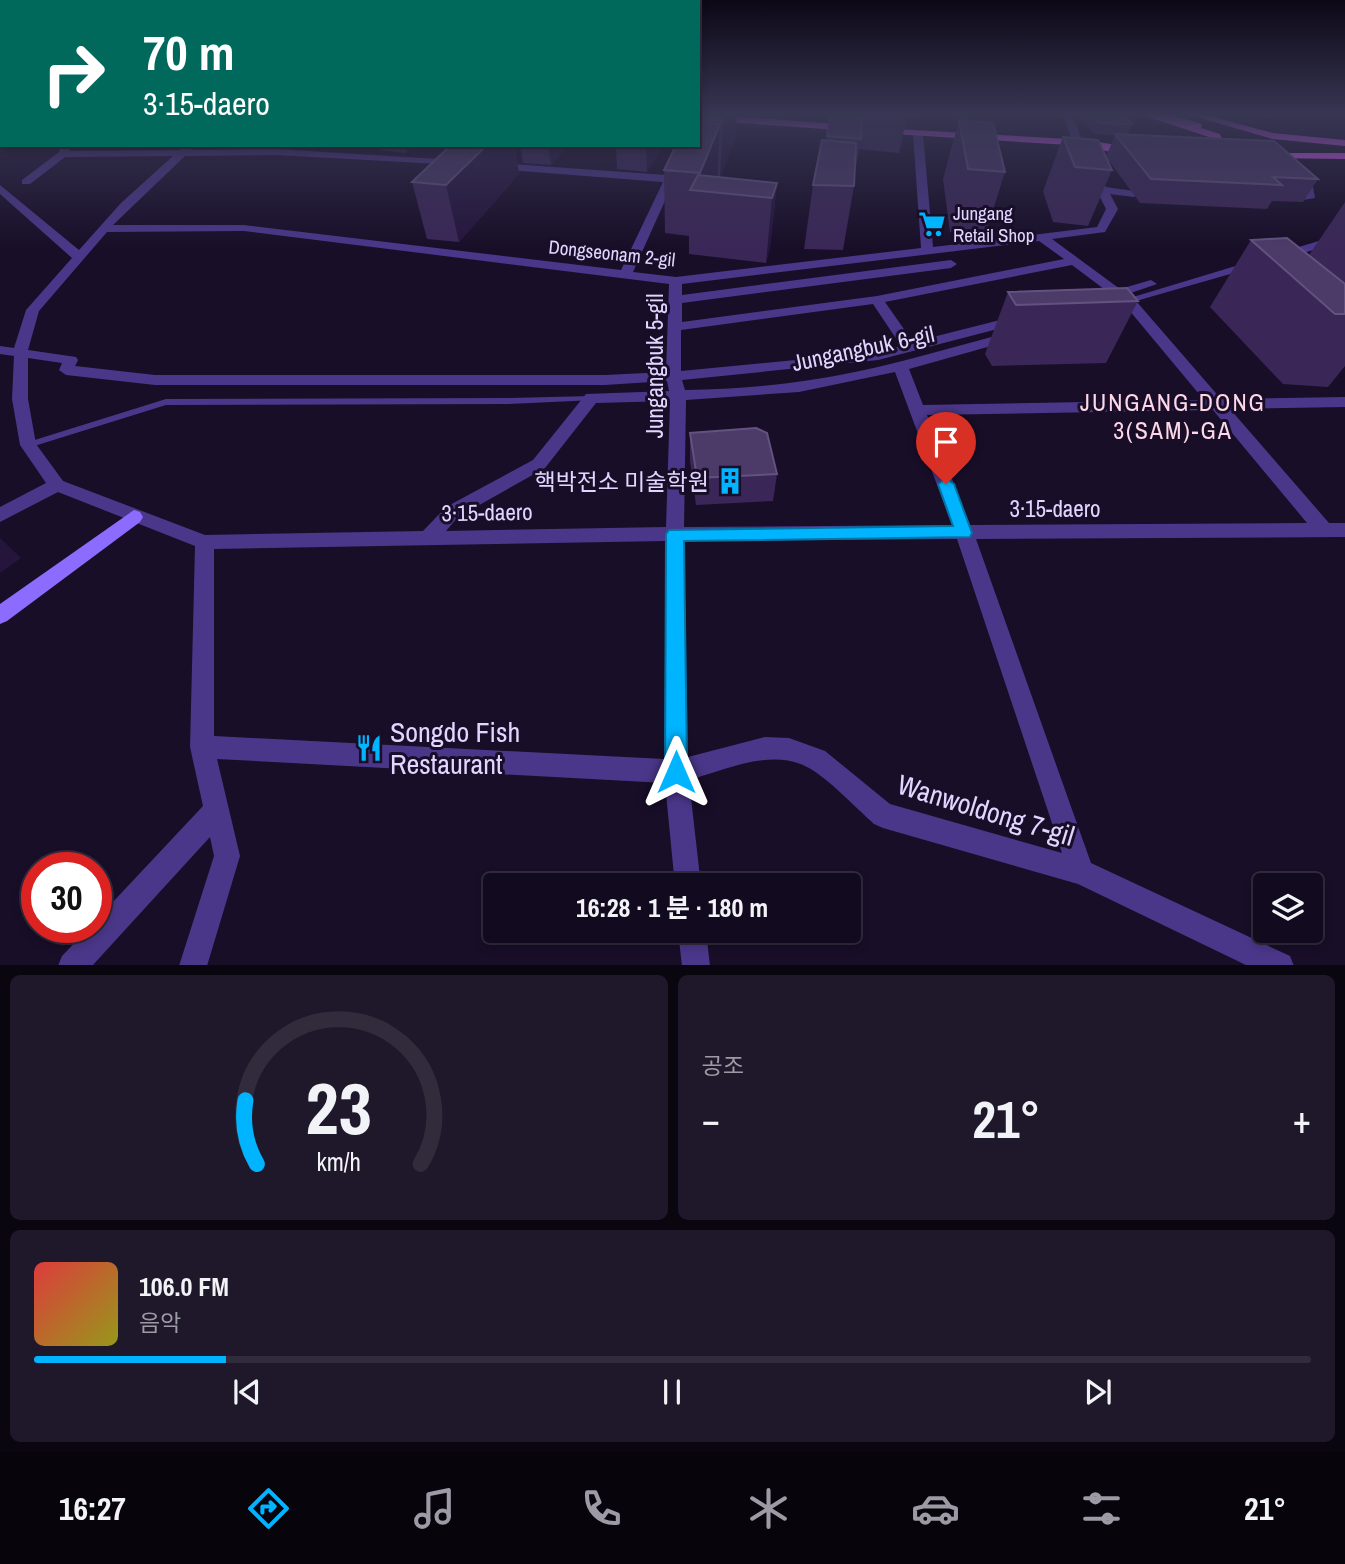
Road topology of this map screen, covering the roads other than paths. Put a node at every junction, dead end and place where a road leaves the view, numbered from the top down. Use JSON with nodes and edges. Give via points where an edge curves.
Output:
{"nodes":[{"id":1,"x":54,"y":158,"type":"edge"},
{"id":2,"x":178,"y":158,"type":"edge"},
{"id":3,"x":376,"y":158,"type":"edge"},
{"id":4,"x":680,"y":158,"type":"edge"},
{"id":5,"x":920,"y":158,"type":"edge"},
{"id":6,"x":1088,"y":158,"type":"edge"},
{"id":7,"x":1271,"y":158,"type":"edge"},
{"id":8,"x":466,"y":164,"type":"edge"},
{"id":9,"x":480,"y":165,"type":"edge"},
{"id":10,"x":671,"y":179,"type":"junction"},
{"id":11,"x":26,"y":182,"type":"dead end"},
{"id":12,"x":0,"y":188,"type":"edge"},
{"id":13,"x":1102,"y":190,"type":"junction"},
{"id":14,"x":1134,"y":194,"type":"dead end"},
{"id":15,"x":1300,"y":199,"type":"edge"},
{"id":16,"x":103,"y":229,"type":"junction"},
{"id":17,"x":1345,"y":237,"type":"edge"},
{"id":18,"x":1042,"y":239,"type":"junction"},
{"id":19,"x":927,"y":252,"type":"junction"},
{"id":20,"x":79,"y":257,"type":"junction"},
{"id":21,"x":1074,"y":261,"type":"junction"},
{"id":22,"x":951,"y":264,"type":"dead end"},
{"id":23,"x":625,"y":275,"type":"junction"},
{"id":24,"x":676,"y":281,"type":"junction"},
{"id":25,"x":1151,"y":284,"type":"dead end"},
{"id":26,"x":1124,"y":297,"type":"junction"},
{"id":27,"x":676,"y":300,"type":"junction"},
{"id":28,"x":877,"y":300,"type":"junction"},
{"id":29,"x":1097,"y":305,"type":"edge"},
{"id":30,"x":1028,"y":317,"type":"edge"},
{"id":31,"x":675,"y":327,"type":"junction"},
{"id":32,"x":1021,"y":333,"type":"edge"},
{"id":33,"x":0,"y":347,"type":"edge"},
{"id":34,"x":910,"y":348,"type":"junction"},
{"id":35,"x":21,"y":351,"type":"junction"},
{"id":36,"x":901,"y":367,"type":"junction"},
{"id":37,"x":673,"y":376,"type":"junction"},
{"id":38,"x":678,"y":394,"type":"junction"},
{"id":39,"x":592,"y":398,"type":"junction"},
{"id":40,"x":1345,"y":402,"type":"edge"},
{"id":41,"x":1216,"y":403,"type":"junction"},
{"id":42,"x":919,"y":411,"type":"junction"},
{"id":43,"x":27,"y":445,"type":"junction"},
{"id":44,"x":57,"y":485,"type":"junction"},
{"id":45,"x":0,"y":515,"type":"edge"},
{"id":46,"x":134,"y":517,"type":"junction"},
{"id":47,"x":1324,"y":530,"type":"junction"},
{"id":48,"x":1345,"y":530,"type":"edge"},
{"id":49,"x":964,"y":533,"type":"junction"},
{"id":50,"x":675,"y":534,"type":"junction"},
{"id":51,"x":429,"y":537,"type":"junction"},
{"id":52,"x":205,"y":542,"type":"junction"},
{"id":53,"x":0,"y":615,"type":"edge"},
{"id":54,"x":202,"y":747,"type":"junction"},
{"id":55,"x":676,"y":772,"type":"junction"},
{"id":56,"x":218,"y":809,"type":"junction"},
{"id":57,"x":1081,"y":872,"type":"junction"},
{"id":58,"x":687,"y":873,"type":"edge"},
{"id":59,"x":693,"y":943,"type":"edge"},
{"id":60,"x":72,"y":965,"type":"edge"},
{"id":61,"x":194,"y":965,"type":"edge"},
{"id":62,"x":695,"y":965,"type":"edge"},
{"id":63,"x":1280,"y":965,"type":"edge"}],
"edges":[{"from":1,"to":11,"type":"street"},
{"from":2,"to":16,"type":"street"},
{"from":3,"to":8,"type":"street"},
{"from":4,"to":10,"type":"street"},
{"from":5,"to":19,"type":"street"},
{"from":6,"to":13,"type":"street","name":"Dongseonam 2-gil"},
{"from":7,"to":15,"type":"street","via":[[1309,189],[1311,196]]},
{"from":9,"to":10,"type":"street"},
{"from":10,"to":23,"type":"street"},
{"from":12,"to":20,"type":"street"},
{"from":13,"to":14,"type":"street"},
{"from":13,"to":18,"type":"street","name":"Dongseonam 2-gil","via":[[1112,209],[1101,230]]},
{"from":16,"to":20,"type":"street"},
{"from":16,"to":23,"type":"street","name":"Dongseonam 2-gil","via":[[244,228]]},
{"from":17,"to":26,"type":"street","via":[[1247,271]]},
{"from":18,"to":19,"type":"street","name":"Dongseonam 2-gil"},
{"from":18,"to":21,"type":"street"},
{"from":19,"to":24,"type":"street","name":"Dongseonam 2-gil"},
{"from":20,"to":35,"type":"street","via":[[33,310]]},
{"from":21,"to":26,"type":"street"},
{"from":21,"to":28,"type":"street"},
{"from":22,"to":27,"type":"street"},
{"from":23,"to":24,"type":"street","name":"Dongseonam 2-gil"},
{"from":24,"to":27,"type":"street","name":"Jungangbuk 5-gil"},
{"from":25,"to":26,"type":"street"},
{"from":26,"to":29,"type":"street"},
{"from":26,"to":41,"type":"street"},
{"from":27,"to":31,"type":"street","name":"Jungangbuk 5-gil"},
{"from":28,"to":31,"type":"street"},
{"from":28,"to":34,"type":"street"},
{"from":30,"to":34,"type":"street"},
{"from":31,"to":37,"type":"street","name":"Jungangbuk 5-gil"},
{"from":32,"to":36,"type":"street","name":"Jungangbuk 6-gil"},
{"from":33,"to":35,"type":"street"},
{"from":34,"to":37,"type":"street","via":[[878,356]]},
{"from":35,"to":37,"type":"street","via":[[71,360],[66,370],[155,380]]},
{"from":35,"to":43,"type":"street","via":[[20,399]]},
{"from":36,"to":38,"type":"street","name":"Jungangbuk 6-gil","via":[[799,387],[710,396]]},
{"from":36,"to":42,"type":"street"},
{"from":37,"to":38,"type":"street","name":"Jungangbuk 5-gil"},
{"from":38,"to":39,"type":"street","name":"Jungangbuk 6-gil"},
{"from":38,"to":50,"type":"street","name":"Jungangbuk 5-gil"},
{"from":39,"to":43,"type":"lane","via":[[166,402]]},
{"from":39,"to":51,"type":"street","via":[[539,464],[452,512]]},
{"from":40,"to":41,"type":"street"},
{"from":41,"to":42,"type":"street"},
{"from":41,"to":47,"type":"street"},
{"from":42,"to":49,"type":"street"},
{"from":43,"to":44,"type":"street"},
{"from":44,"to":45,"type":"street"},
{"from":44,"to":46,"type":"street","name":"3·15-daero"},
{"from":46,"to":52,"type":"street","name":"3·15-daero"},
{"from":46,"to":53,"type":"main road"},
{"from":47,"to":48,"type":"street","name":"3·15-daero"},
{"from":47,"to":49,"type":"street","name":"3·15-daero"},
{"from":49,"to":50,"type":"street","name":"3·15-daero"},
{"from":49,"to":57,"type":"street"},
{"from":50,"to":51,"type":"street","name":"3·15-daero"},
{"from":50,"to":55,"type":"street","name":"Jungangbuk 5-gil"},
{"from":51,"to":52,"type":"street","name":"3·15-daero"},
{"from":52,"to":54,"type":"street"},
{"from":54,"to":55,"type":"street","name":"Wanwoldong 7-gil"},
{"from":54,"to":56,"type":"street"},
{"from":55,"to":57,"type":"street","name":"Wanwoldong 7-gil","via":[[765,748],[789,749],[817,759],[883,815]]},
{"from":55,"to":58,"type":"street","name":"Jungangbuk 5-gil"},
{"from":56,"to":60,"type":"street"},
{"from":56,"to":61,"type":"street","via":[[228,856]]},
{"from":57,"to":63,"type":"street","name":"Wanwoldong 7-gil"},
{"from":59,"to":62,"type":"street"}]}
